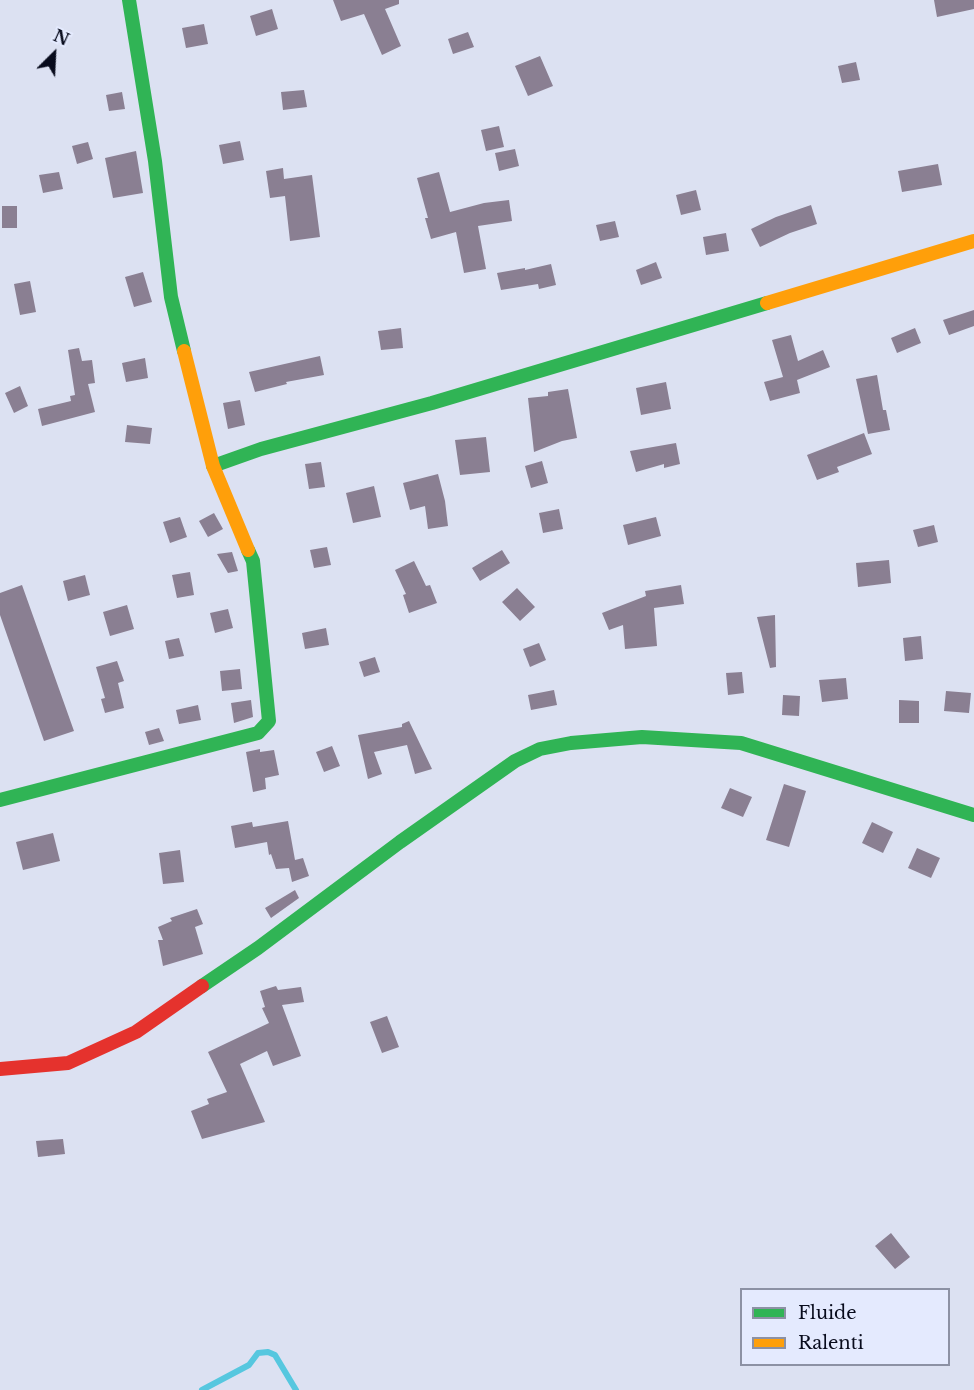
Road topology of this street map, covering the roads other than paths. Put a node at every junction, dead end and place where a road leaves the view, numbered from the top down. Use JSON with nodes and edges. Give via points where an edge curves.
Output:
{"nodes":[{"id":1,"x":129,"y":0,"type":"edge"},
{"id":2,"x":974,"y":241,"type":"edge"},
{"id":3,"x":213,"y":466,"type":"junction"},
{"id":4,"x":0,"y":800,"type":"edge"},
{"id":5,"x":974,"y":815,"type":"edge"},
{"id":6,"x":0,"y":1069,"type":"edge"}],
"edges":[{"from":1,"to":3,"type":"street","via":[[155,161],[171,297]]},
{"from":2,"to":3,"type":"street","via":[[432,403],[261,448]]},
{"from":3,"to":4,"type":"street","via":[[253,561],[269,710],[266,726],[258,733]]},
{"from":5,"to":6,"type":"street","via":[[741,743],[642,738],[571,742],[540,749],[515,761],[136,1032],[68,1062]]}]}
